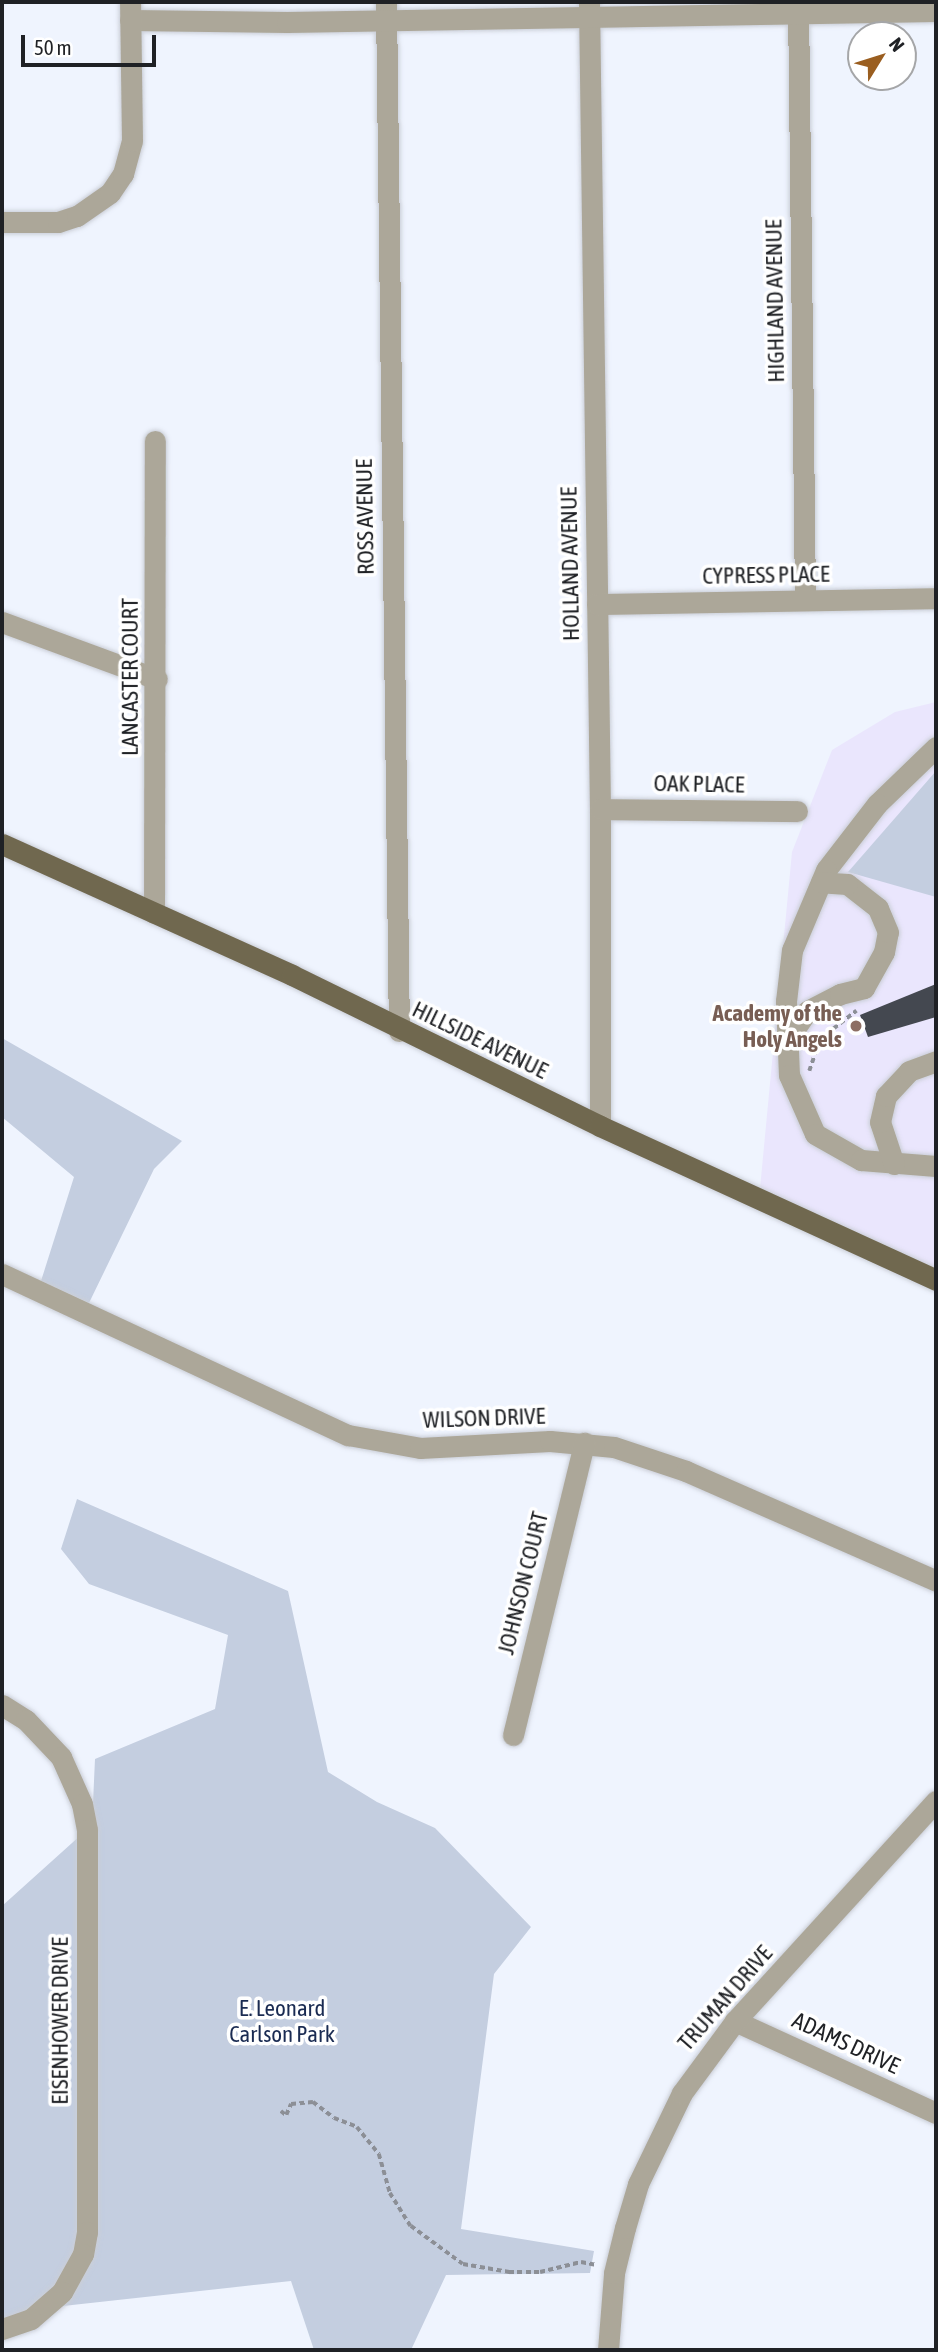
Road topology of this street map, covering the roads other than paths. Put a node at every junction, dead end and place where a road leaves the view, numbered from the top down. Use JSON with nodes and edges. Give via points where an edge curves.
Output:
{"nodes":[{"id":1,"x":798,"y":8,"type":"edge"},
{"id":2,"x":589,"y":10,"type":"edge"},
{"id":3,"x":130,"y":11,"type":"edge"},
{"id":4,"x":386,"y":11,"type":"edge"},
{"id":5,"x":936,"y":11,"type":"edge"},
{"id":6,"x":2,"y":222,"type":"edge"},
{"id":7,"x":155,"y":441,"type":"dead end"},
{"id":8,"x":936,"y":598,"type":"edge"},
{"id":9,"x":805,"y":600,"type":"junction"},
{"id":10,"x":597,"y":604,"type":"junction"},
{"id":11,"x":2,"y":622,"type":"edge"},
{"id":12,"x":157,"y":680,"type":"junction"},
{"id":13,"x":936,"y":747,"type":"edge"},
{"id":14,"x":600,"y":809,"type":"junction"},
{"id":15,"x":797,"y":811,"type":"dead end"},
{"id":16,"x":2,"y":844,"type":"edge"},
{"id":17,"x":821,"y":882,"type":"junction"},
{"id":18,"x":154,"y":913,"type":"junction"},
{"id":19,"x":399,"y":1031,"type":"junction"},
{"id":20,"x":787,"y":1041,"type":"junction"},
{"id":21,"x":936,"y":1060,"type":"edge"},
{"id":22,"x":600,"y":1126,"type":"junction"},
{"id":23,"x":882,"y":1133,"type":"junction"},
{"id":24,"x":844,"y":1150,"type":"junction"},
{"id":25,"x":894,"y":1164,"type":"junction"},
{"id":26,"x":936,"y":1167,"type":"edge"},
{"id":27,"x":2,"y":1273,"type":"edge"},
{"id":28,"x":936,"y":1280,"type":"edge"},
{"id":29,"x":584,"y":1443,"type":"junction"},
{"id":30,"x":936,"y":1581,"type":"edge"},
{"id":31,"x":2,"y":1705,"type":"edge"},
{"id":32,"x":513,"y":1735,"type":"dead end"},
{"id":33,"x":936,"y":1801,"type":"edge"},
{"id":34,"x":735,"y":2021,"type":"junction"},
{"id":35,"x":936,"y":2112,"type":"edge"},
{"id":36,"x":2,"y":2329,"type":"edge"},
{"id":37,"x":608,"y":2350,"type":"edge"}],
"edges":[{"from":1,"to":2,"type":"street"},
{"from":1,"to":5,"type":"street"},
{"from":1,"to":9,"type":"street","name":"HIGHLAND AVENUE"},
{"from":2,"to":4,"type":"street"},
{"from":2,"to":10,"type":"street","name":"HOLLAND AVENUE"},
{"from":3,"to":4,"type":"street","via":[[303,22]]},
{"from":3,"to":6,"type":"street","via":[[132,141],[123,174],[110,193],[77,216],[58,222]]},
{"from":4,"to":19,"type":"street","name":"ROSS AVENUE"},
{"from":7,"to":12,"type":"street","name":"LANCASTER COURT"},
{"from":8,"to":9,"type":"street","name":"CYPRESS PLACE"},
{"from":9,"to":10,"type":"street","name":"CYPRESS PLACE"},
{"from":10,"to":14,"type":"street","name":"HOLLAND AVENUE"},
{"from":11,"to":12,"type":"street"},
{"from":12,"to":18,"type":"street","name":"LANCASTER COURT"},
{"from":13,"to":17,"type":"street","via":[[877,804]]},
{"from":14,"to":15,"type":"street","name":"OAK PLACE"},
{"from":14,"to":22,"type":"street","name":"HOLLAND AVENUE"},
{"from":16,"to":18,"type":"main road","name":"HILLSIDE AVENUE"},
{"from":17,"to":20,"type":"street","via":[[792,950]]},
{"from":17,"to":20,"type":"street","via":[[847,884],[878,908],[888,932],[884,952],[864,988],[839,994],[807,1011]]},
{"from":18,"to":19,"type":"main road","name":"HILLSIDE AVENUE","via":[[292,975]]},
{"from":19,"to":22,"type":"main road","name":"HILLSIDE AVENUE"},
{"from":20,"to":24,"type":"street","via":[[789,1075],[803,1115],[815,1134]]},
{"from":21,"to":23,"type":"street","via":[[922,1063],[896,1082],[881,1110]]},
{"from":22,"to":28,"type":"main road","name":"HILLSIDE AVENUE"},
{"from":23,"to":24,"type":"street"},
{"from":23,"to":25,"type":"street"},
{"from":24,"to":25,"type":"street","via":[[861,1160]]},
{"from":25,"to":26,"type":"street"},
{"from":27,"to":29,"type":"street","name":"WILSON DRIVE","via":[[348,1435],[420,1448]]},
{"from":29,"to":30,"type":"street","name":"WILSON DRIVE","via":[[651,1457]]},
{"from":29,"to":32,"type":"street","name":"JOHNSON COURT"},
{"from":31,"to":36,"type":"street","name":"EISENHOWER DRIVE","via":[[26,1720],[61,1757],[82,1804],[87,1830],[87,2232],[83,2254],[62,2292],[31,2319]]},
{"from":33,"to":34,"type":"street","name":"TRUMAN DRIVE"},
{"from":34,"to":35,"type":"street","name":"ADAMS DRIVE"},
{"from":34,"to":37,"type":"street","name":"TRUMAN DRIVE","via":[[682,2093],[638,2184],[617,2262]]}]}
